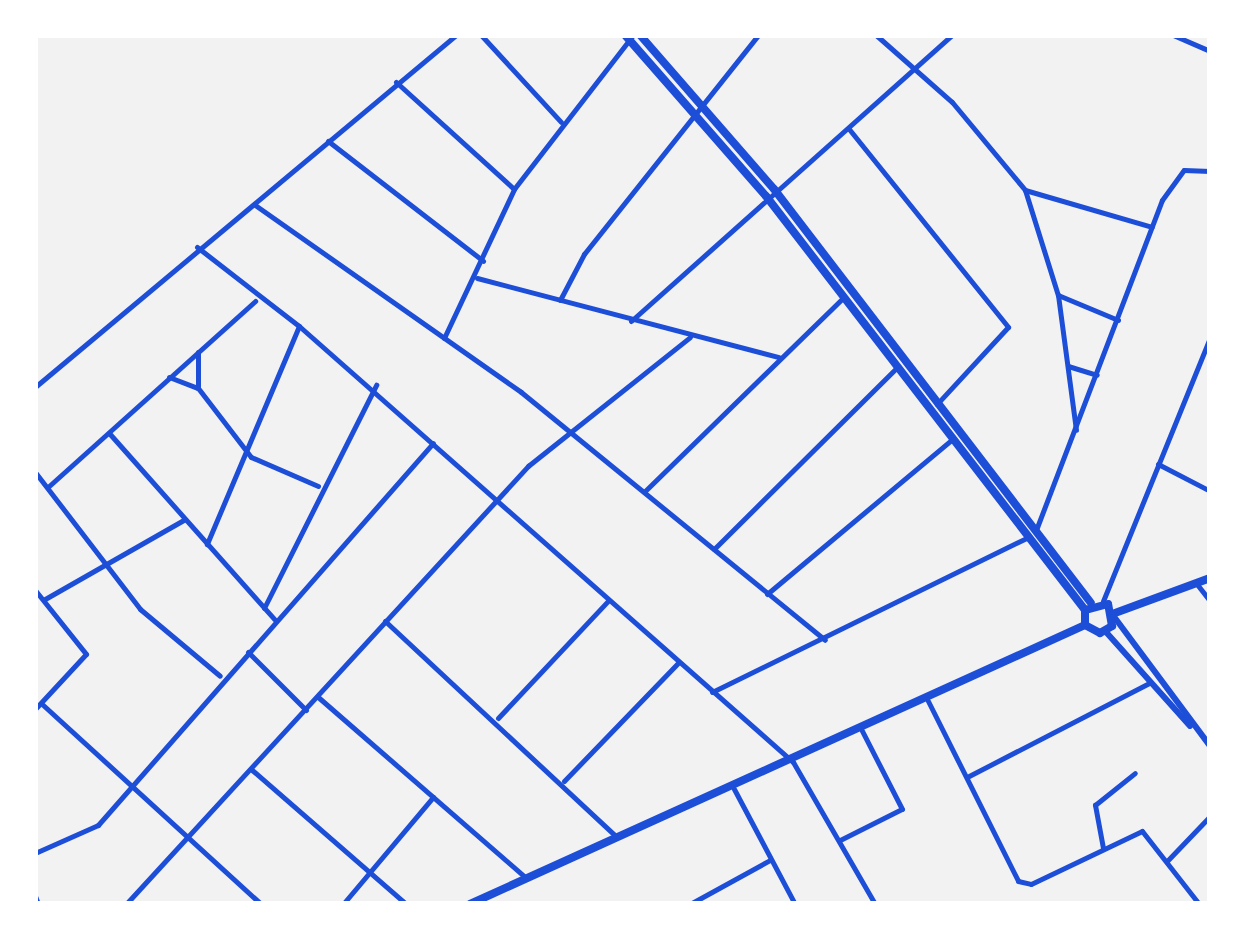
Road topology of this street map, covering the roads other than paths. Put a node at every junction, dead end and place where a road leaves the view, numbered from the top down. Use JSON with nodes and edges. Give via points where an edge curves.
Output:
{"nodes":[{"id":1,"x":456,"y":35,"type":"edge"},
{"id":2,"x":482,"y":35,"type":"edge"},
{"id":3,"x":758,"y":35,"type":"edge"},
{"id":4,"x":876,"y":35,"type":"edge"},
{"id":5,"x":952,"y":35,"type":"edge"},
{"id":6,"x":1173,"y":35,"type":"edge"},
{"id":7,"x":632,"y":36,"type":"edge"},
{"id":8,"x":1210,"y":51,"type":"edge"},
{"id":9,"x":922,"y":71,"type":"junction"},
{"id":10,"x":396,"y":82,"type":"junction"},
{"id":11,"x":705,"y":107,"type":"junction"},
{"id":12,"x":696,"y":116,"type":"junction"},
{"id":13,"x":561,"y":122,"type":"junction"},
{"id":14,"x":849,"y":130,"type":"junction"},
{"id":15,"x":328,"y":141,"type":"junction"},
{"id":16,"x":1210,"y":171,"type":"edge"},
{"id":17,"x":514,"y":190,"type":"junction"},
{"id":18,"x":1025,"y":190,"type":"junction"},
{"id":19,"x":770,"y":192,"type":"junction"},
{"id":20,"x":255,"y":205,"type":"junction"},
{"id":21,"x":1152,"y":227,"type":"junction"},
{"id":22,"x":197,"y":247,"type":"junction"},
{"id":23,"x":484,"y":261,"type":"junction"},
{"id":24,"x":477,"y":278,"type":"junction"},
{"id":25,"x":1058,"y":295,"type":"junction"},
{"id":26,"x":842,"y":299,"type":"junction"},
{"id":27,"x":256,"y":300,"type":"junction"},
{"id":28,"x":560,"y":300,"type":"junction"},
{"id":29,"x":631,"y":320,"type":"junction"},
{"id":30,"x":1118,"y":320,"type":"junction"},
{"id":31,"x":299,"y":326,"type":"junction"},
{"id":32,"x":1210,"y":337,"type":"edge"},
{"id":33,"x":444,"y":338,"type":"junction"},
{"id":34,"x":690,"y":338,"type":"junction"},
{"id":35,"x":198,"y":352,"type":"junction"},
{"id":36,"x":779,"y":357,"type":"junction"},
{"id":37,"x":900,"y":364,"type":"junction"},
{"id":38,"x":1068,"y":366,"type":"junction"},
{"id":39,"x":1198,"y":367,"type":"junction"},
{"id":40,"x":1210,"y":374,"type":"edge"},
{"id":41,"x":1097,"y":375,"type":"junction"},
{"id":42,"x":169,"y":377,"type":"junction"},
{"id":43,"x":376,"y":386,"type":"junction"},
{"id":44,"x":35,"y":387,"type":"edge"},
{"id":45,"x":198,"y":388,"type":"junction"},
{"id":46,"x":937,"y":404,"type":"junction"},
{"id":47,"x":1076,"y":432,"type":"junction"},
{"id":48,"x":109,"y":433,"type":"junction"},
{"id":49,"x":566,"y":434,"type":"junction"},
{"id":50,"x":952,"y":440,"type":"junction"},
{"id":51,"x":433,"y":443,"type":"junction"},
{"id":52,"x":250,"y":457,"type":"junction"},
{"id":53,"x":1158,"y":464,"type":"junction"},
{"id":54,"x":35,"y":472,"type":"edge"},
{"id":55,"x":49,"y":486,"type":"junction"},
{"id":56,"x":318,"y":486,"type":"junction"},
{"id":57,"x":1210,"y":491,"type":"edge"},
{"id":58,"x":645,"y":492,"type":"junction"},
{"id":59,"x":495,"y":502,"type":"junction"},
{"id":60,"x":185,"y":519,"type":"junction"},
{"id":61,"x":1035,"y":532,"type":"junction"},
{"id":62,"x":1026,"y":538,"type":"junction"},
{"id":63,"x":208,"y":544,"type":"junction"},
{"id":64,"x":714,"y":550,"type":"junction"},
{"id":65,"x":106,"y":558,"type":"junction"},
{"id":66,"x":1210,"y":578,"type":"edge"},
{"id":67,"x":1196,"y":584,"type":"junction"},
{"id":68,"x":35,"y":590,"type":"edge"},
{"id":69,"x":767,"y":594,"type":"junction"},
{"id":70,"x":45,"y":599,"type":"junction"},
{"id":71,"x":1210,"y":600,"type":"edge"},
{"id":72,"x":608,"y":601,"type":"junction"},
{"id":73,"x":1103,"y":602,"type":"junction"},
{"id":74,"x":1088,"y":606,"type":"junction"},
{"id":75,"x":264,"y":608,"type":"junction"},
{"id":76,"x":1115,"y":616,"type":"junction"},
{"id":77,"x":274,"y":619,"type":"junction"},
{"id":78,"x":386,"y":621,"type":"junction"},
{"id":79,"x":1085,"y":625,"type":"junction"},
{"id":80,"x":1106,"y":632,"type":"junction"},
{"id":81,"x":826,"y":640,"type":"junction"},
{"id":82,"x":248,"y":651,"type":"junction"},
{"id":83,"x":678,"y":662,"type":"junction"},
{"id":84,"x":220,"y":676,"type":"junction"},
{"id":85,"x":1149,"y":683,"type":"junction"},
{"id":86,"x":712,"y":692,"type":"junction"},
{"id":87,"x":318,"y":697,"type":"junction"},
{"id":88,"x":928,"y":702,"type":"junction"},
{"id":89,"x":44,"y":706,"type":"junction"},
{"id":90,"x":35,"y":709,"type":"edge"},
{"id":91,"x":306,"y":710,"type":"junction"},
{"id":92,"x":498,"y":718,"type":"junction"},
{"id":93,"x":862,"y":731,"type":"junction"},
{"id":94,"x":1209,"y":746,"type":"edge"},
{"id":95,"x":793,"y":762,"type":"junction"},
{"id":96,"x":252,"y":770,"type":"junction"},
{"id":97,"x":1135,"y":772,"type":"dead end"},
{"id":98,"x":967,"y":777,"type":"junction"},
{"id":99,"x":564,"y":781,"type":"junction"},
{"id":100,"x":134,"y":782,"type":"junction"},
{"id":101,"x":734,"y":789,"type":"junction"},
{"id":102,"x":433,"y":797,"type":"junction"},
{"id":103,"x":1210,"y":816,"type":"edge"},
{"id":104,"x":190,"y":838,"type":"junction"},
{"id":105,"x":619,"y":839,"type":"junction"},
{"id":106,"x":840,"y":840,"type":"junction"},
{"id":107,"x":1103,"y":848,"type":"junction"},
{"id":108,"x":35,"y":853,"type":"edge"},
{"id":109,"x":770,"y":860,"type":"junction"},
{"id":110,"x":1167,"y":860,"type":"junction"},
{"id":111,"x":372,"y":875,"type":"junction"},
{"id":112,"x":526,"y":878,"type":"junction"},
{"id":113,"x":35,"y":896,"type":"edge"},
{"id":114,"x":1194,"y":898,"type":"junction"},
{"id":115,"x":485,"y":901,"type":"edge"},
{"id":116,"x":38,"y":904,"type":"edge"},
{"id":117,"x":126,"y":904,"type":"edge"},
{"id":118,"x":261,"y":904,"type":"edge"},
{"id":119,"x":343,"y":904,"type":"edge"},
{"id":120,"x":406,"y":904,"type":"edge"},
{"id":121,"x":470,"y":904,"type":"edge"},
{"id":122,"x":690,"y":904,"type":"edge"},
{"id":123,"x":794,"y":904,"type":"edge"},
{"id":124,"x":875,"y":904,"type":"edge"},
{"id":125,"x":1182,"y":904,"type":"edge"},
{"id":126,"x":1199,"y":904,"type":"edge"}],
"edges":[{"from":1,"to":10,"type":"street"},
{"from":2,"to":13,"type":"street"},
{"from":3,"to":11,"type":"street"},
{"from":4,"to":9,"type":"street"},
{"from":5,"to":9,"type":"street"},
{"from":6,"to":8,"type":"street"},
{"from":7,"to":11,"type":"main road"},
{"from":7,"to":12,"type":"main road"},
{"from":7,"to":13,"type":"street"},
{"from":9,"to":14,"type":"street"},
{"from":9,"to":18,"type":"street"},
{"from":10,"to":15,"type":"street"},
{"from":10,"to":17,"type":"street"},
{"from":11,"to":12,"type":"street"},
{"from":11,"to":19,"type":"main road"},
{"from":12,"to":19,"type":"main road"},
{"from":12,"to":28,"type":"street","via":[[584,254]]},
{"from":13,"to":17,"type":"street"},
{"from":14,"to":19,"type":"street"},
{"from":14,"to":46,"type":"street","via":[[1008,326]]},
{"from":15,"to":20,"type":"street"},
{"from":15,"to":23,"type":"street"},
{"from":16,"to":21,"type":"street","via":[[1175,177]]},
{"from":17,"to":23,"type":"street"},
{"from":18,"to":21,"type":"street"},
{"from":18,"to":25,"type":"street"},
{"from":19,"to":26,"type":"main road"},
{"from":19,"to":29,"type":"street"},
{"from":19,"to":37,"type":"main road"},
{"from":20,"to":22,"type":"street"},
{"from":20,"to":33,"type":"street"},
{"from":21,"to":30,"type":"street"},
{"from":22,"to":27,"type":"street"},
{"from":22,"to":44,"type":"street"},
{"from":23,"to":24,"type":"street"},
{"from":24,"to":28,"type":"street"},
{"from":24,"to":33,"type":"street"},
{"from":25,"to":30,"type":"street"},
{"from":25,"to":38,"type":"street"},
{"from":26,"to":36,"type":"street"},
{"from":26,"to":37,"type":"main road"},
{"from":27,"to":31,"type":"street"},
{"from":27,"to":35,"type":"street"},
{"from":28,"to":29,"type":"street"},
{"from":29,"to":34,"type":"street"},
{"from":30,"to":41,"type":"street"},
{"from":31,"to":43,"type":"street"},
{"from":31,"to":52,"type":"street"},
{"from":32,"to":39,"type":"street"},
{"from":33,"to":49,"type":"street"},
{"from":34,"to":36,"type":"street"},
{"from":34,"to":49,"type":"street"},
{"from":35,"to":42,"type":"street"},
{"from":35,"to":45,"type":"street"},
{"from":36,"to":58,"type":"street"},
{"from":37,"to":46,"type":"main road"},
{"from":37,"to":50,"type":"main road"},
{"from":37,"to":64,"type":"street"},
{"from":38,"to":41,"type":"street"},
{"from":38,"to":47,"type":"street"},
{"from":39,"to":40,"type":"street"},
{"from":39,"to":53,"type":"street"},
{"from":41,"to":47,"type":"street"},
{"from":42,"to":45,"type":"street"},
{"from":42,"to":48,"type":"street"},
{"from":43,"to":51,"type":"street"},
{"from":43,"to":56,"type":"street"},
{"from":45,"to":52,"type":"street"},
{"from":46,"to":61,"type":"main road"},
{"from":47,"to":61,"type":"street"},
{"from":48,"to":55,"type":"street"},
{"from":48,"to":60,"type":"street"},
{"from":49,"to":58,"type":"street"},
{"from":49,"to":59,"type":"street"},
{"from":50,"to":62,"type":"main road"},
{"from":50,"to":69,"type":"street"},
{"from":51,"to":59,"type":"street"},
{"from":51,"to":77,"type":"street"},
{"from":52,"to":56,"type":"street"},
{"from":52,"to":63,"type":"street"},
{"from":53,"to":57,"type":"street"},
{"from":53,"to":73,"type":"street"},
{"from":54,"to":55,"type":"street"},
{"from":55,"to":65,"type":"street"},
{"from":56,"to":75,"type":"street"},
{"from":58,"to":64,"type":"street"},
{"from":59,"to":72,"type":"street"},
{"from":59,"to":78,"type":"street"},
{"from":60,"to":63,"type":"street"},
{"from":60,"to":65,"type":"street"},
{"from":61,"to":62,"type":"street"},
{"from":61,"to":74,"type":"main road"},
{"from":62,"to":74,"type":"main road"},
{"from":62,"to":81,"type":"street"},
{"from":63,"to":75,"type":"street"},
{"from":64,"to":69,"type":"street"},
{"from":65,"to":70,"type":"street"},
{"from":65,"to":84,"type":"street","via":[[140,609]]},
{"from":66,"to":67,"type":"main road"},
{"from":67,"to":71,"type":"street"},
{"from":67,"to":76,"type":"main road"},
{"from":68,"to":70,"type":"street"},
{"from":69,"to":81,"type":"street"},
{"from":70,"to":89,"type":"street","via":[[86,654]]},
{"from":72,"to":83,"type":"street"},
{"from":72,"to":92,"type":"street"},
{"from":73,"to":74,"type":"main road"},
{"from":73,"to":76,"type":"main road"},
{"from":74,"to":79,"type":"main road"},
{"from":75,"to":77,"type":"street"},
{"from":76,"to":80,"type":"main road"},
{"from":76,"to":94,"type":"street"},
{"from":77,"to":82,"type":"street"},
{"from":78,"to":87,"type":"street"},
{"from":78,"to":92,"type":"street"},
{"from":79,"to":80,"type":"main road"},
{"from":79,"to":88,"type":"main road"},
{"from":80,"to":85,"type":"street"},
{"from":81,"to":86,"type":"street"},
{"from":82,"to":84,"type":"street"},
{"from":82,"to":91,"type":"street"},
{"from":83,"to":86,"type":"street"},
{"from":83,"to":99,"type":"street"},
{"from":84,"to":100,"type":"street"},
{"from":85,"to":94,"type":"street"},
{"from":85,"to":98,"type":"street"},
{"from":86,"to":95,"type":"street"},
{"from":87,"to":91,"type":"street"},
{"from":87,"to":102,"type":"street"},
{"from":88,"to":93,"type":"main road"},
{"from":88,"to":98,"type":"street"},
{"from":89,"to":90,"type":"street"},
{"from":89,"to":100,"type":"street"},
{"from":91,"to":96,"type":"street"},
{"from":92,"to":99,"type":"street"},
{"from":93,"to":95,"type":"main road"},
{"from":93,"to":106,"type":"street","via":[[902,809]]},
{"from":95,"to":101,"type":"main road"},
{"from":95,"to":106,"type":"street"},
{"from":96,"to":104,"type":"street"},
{"from":96,"to":111,"type":"street"},
{"from":97,"to":107,"type":"street","via":[[1094,806]]},
{"from":98,"to":107,"type":"street","via":[[1023,884]]},
{"from":99,"to":105,"type":"street"},
{"from":100,"to":104,"type":"street"},
{"from":100,"to":108,"type":"street","via":[[98,825]]},
{"from":101,"to":105,"type":"main road"},
{"from":101,"to":109,"type":"street"},
{"from":102,"to":111,"type":"street"},
{"from":102,"to":112,"type":"street"},
{"from":103,"to":110,"type":"street"},
{"from":104,"to":117,"type":"street"},
{"from":104,"to":118,"type":"street"},
{"from":105,"to":112,"type":"main road"},
{"from":106,"to":124,"type":"street"},
{"from":107,"to":110,"type":"street","via":[[1142,831]]},
{"from":109,"to":122,"type":"street"},
{"from":109,"to":123,"type":"street"},
{"from":110,"to":114,"type":"street"},
{"from":111,"to":119,"type":"street"},
{"from":111,"to":120,"type":"street"},
{"from":112,"to":115,"type":"main road"},
{"from":113,"to":116,"type":"street"},
{"from":114,"to":125,"type":"street"},
{"from":114,"to":126,"type":"street"},
{"from":115,"to":121,"type":"main road"}]}
